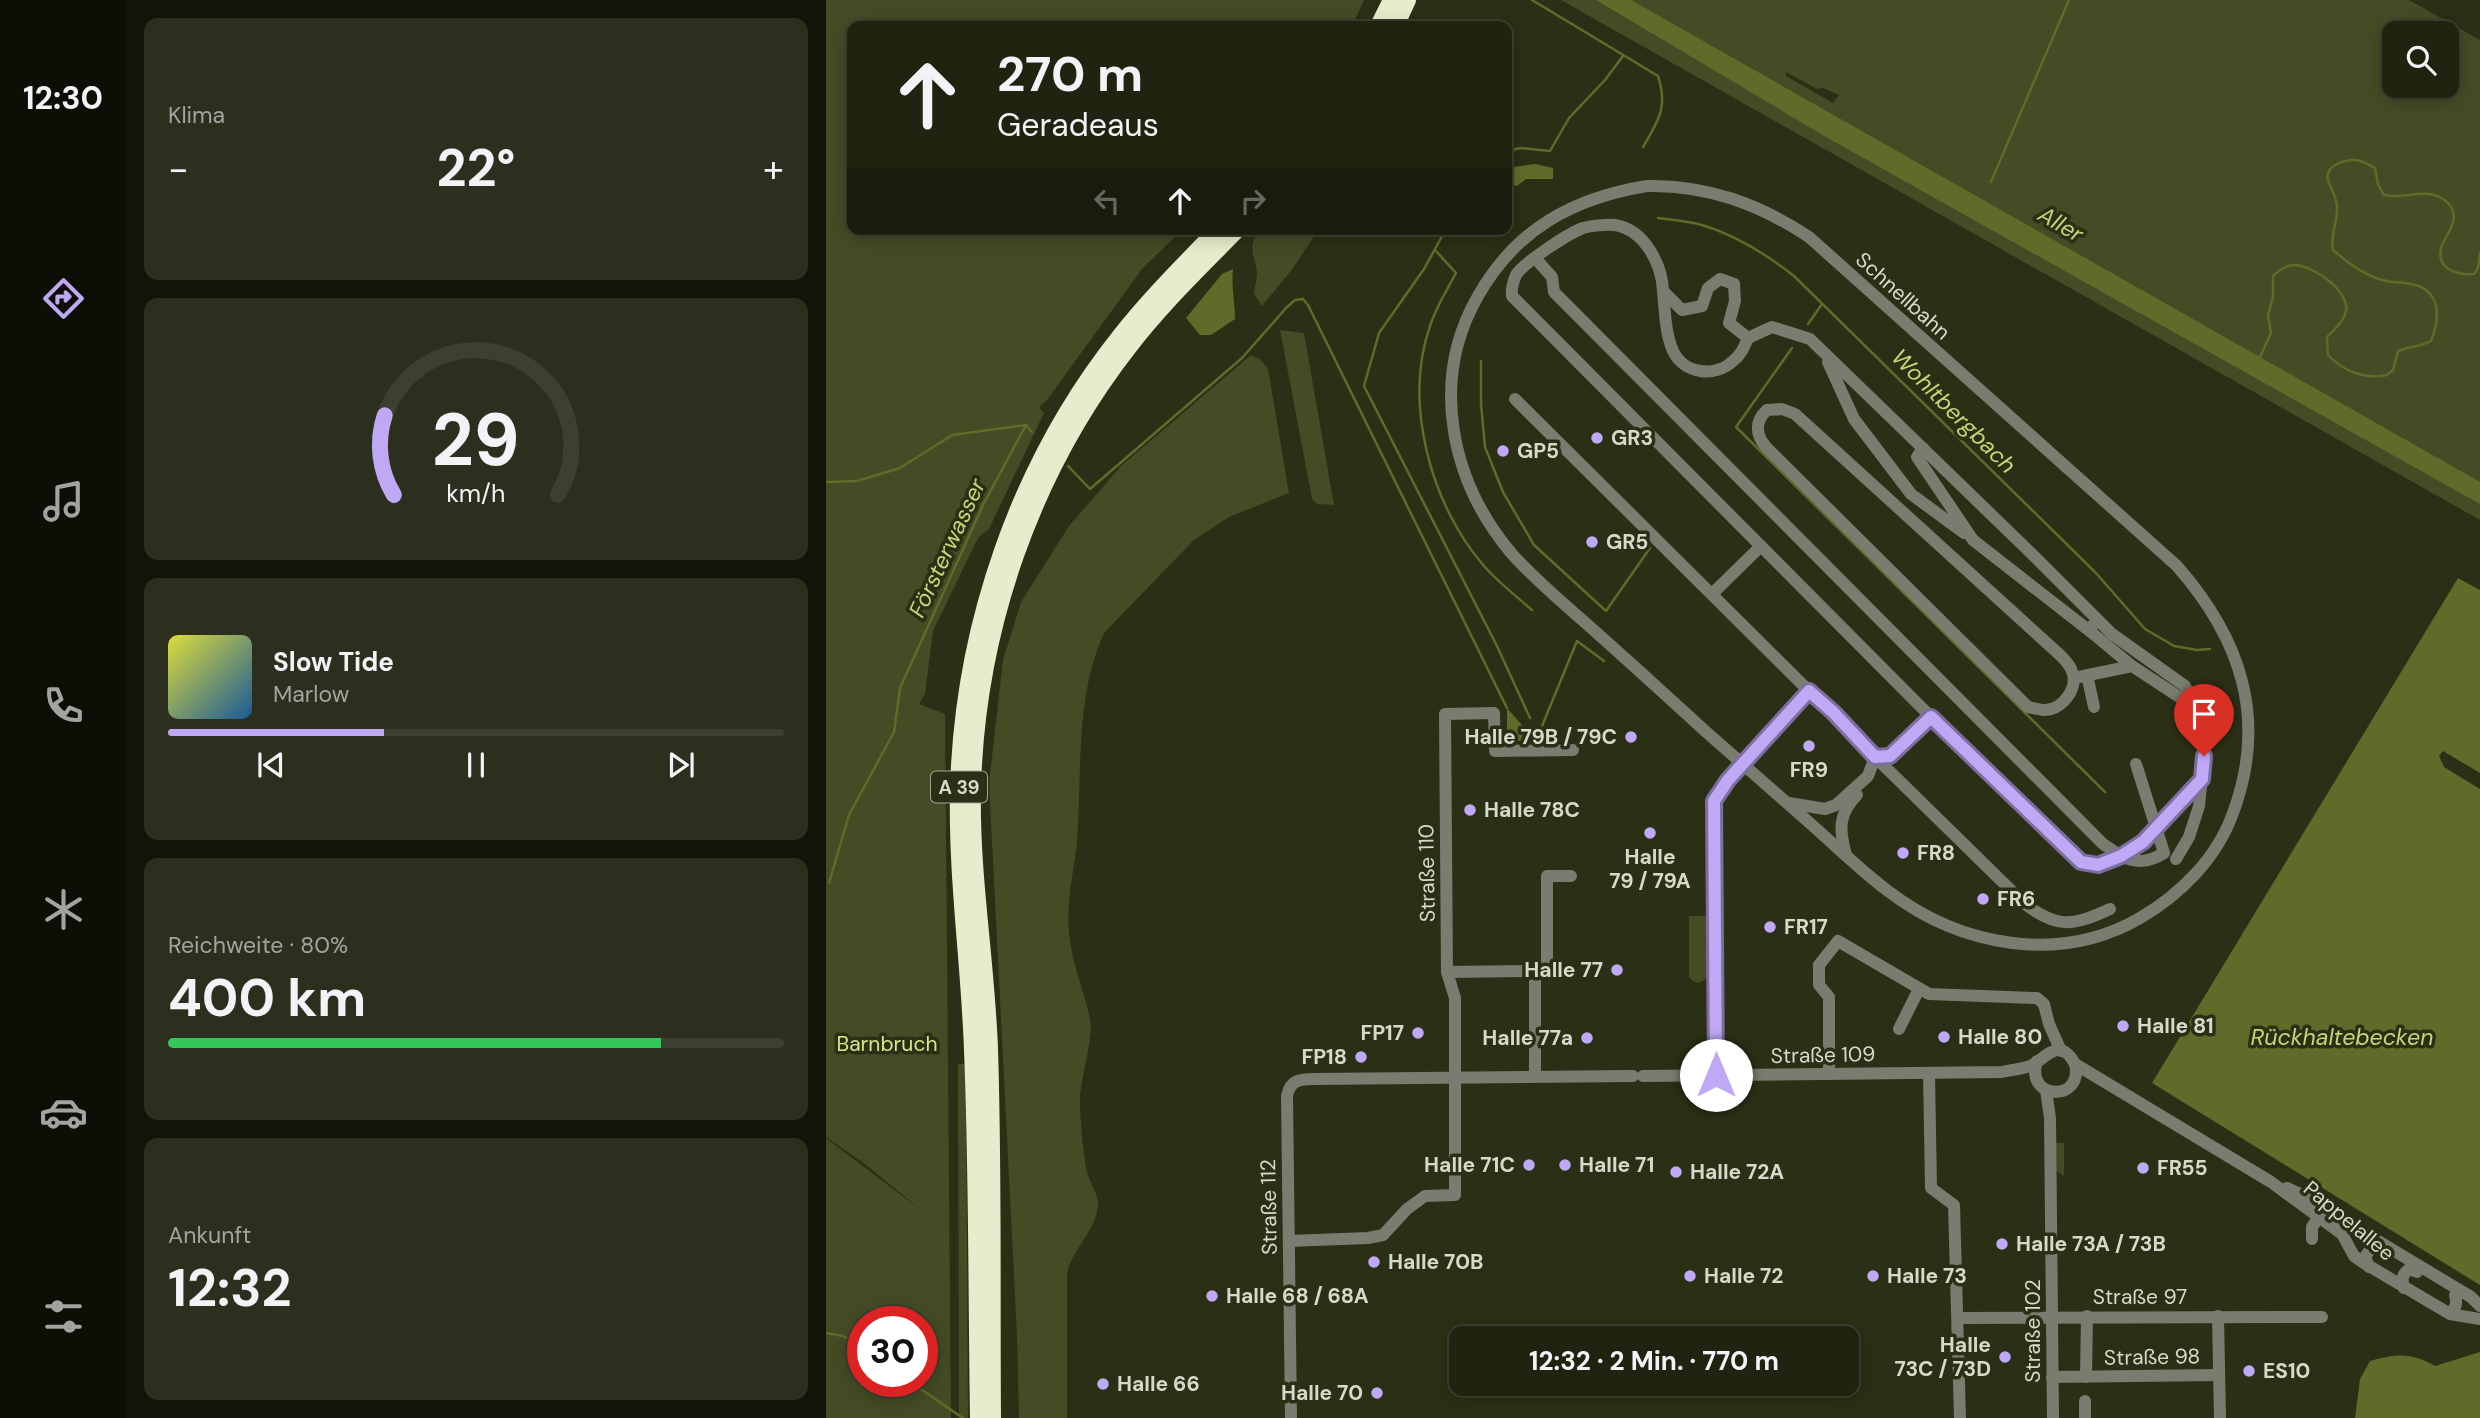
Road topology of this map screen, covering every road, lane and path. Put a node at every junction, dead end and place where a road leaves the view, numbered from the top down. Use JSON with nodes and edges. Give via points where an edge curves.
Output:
{"nodes":[{"id":1,"x":1392,"y":0,"type":"edge"},
{"id":2,"x":1408,"y":0,"type":"edge"},
{"id":3,"x":1382,"y":21,"type":"edge"},
{"id":4,"x":1398,"y":21,"type":"edge"},
{"id":5,"x":1213,"y":235,"type":"edge"},
{"id":6,"x":1231,"y":235,"type":"edge"},
{"id":7,"x":1535,"y":258,"type":"junction"},
{"id":8,"x":1663,"y":291,"type":"junction"},
{"id":9,"x":1682,"y":310,"type":"junction"},
{"id":10,"x":1666,"y":321,"type":"junction"},
{"id":11,"x":1748,"y":338,"type":"junction"},
{"id":12,"x":1824,"y":353,"type":"junction"},
{"id":13,"x":1515,"y":399,"type":"dead end"},
{"id":14,"x":1923,"y":448,"type":"junction"},
{"id":15,"x":1973,"y":540,"type":"junction"},
{"id":16,"x":1761,"y":546,"type":"junction"},
{"id":17,"x":1712,"y":594,"type":"junction"},
{"id":18,"x":2094,"y":616,"type":"junction"},
{"id":19,"x":2091,"y":632,"type":"junction"},
{"id":20,"x":2132,"y":666,"type":"junction"},
{"id":21,"x":2081,"y":677,"type":"junction"},
{"id":22,"x":1809,"y":691,"type":"junction"},
{"id":23,"x":2094,"y":707,"type":"dead end"},
{"id":24,"x":2196,"y":708,"type":"junction"},
{"id":25,"x":1931,"y":717,"type":"junction"},
{"id":26,"x":1573,"y":750,"type":"dead end"},
{"id":27,"x":1875,"y":757,"type":"junction"},
{"id":28,"x":2136,"y":764,"type":"dead end"},
{"id":29,"x":2202,"y":779,"type":"junction"},
{"id":30,"x":1783,"y":801,"type":"junction"},
{"id":31,"x":2156,"y":827,"type":"junction"},
{"id":32,"x":1847,"y":855,"type":"junction"},
{"id":33,"x":2121,"y":856,"type":"junction"},
{"id":34,"x":2176,"y":859,"type":"dead end"},
{"id":35,"x":1571,"y":876,"type":"dead end"},
{"id":36,"x":2110,"y":909,"type":"dead end"},
{"id":37,"x":1535,"y":971,"type":"junction"},
{"id":38,"x":1447,"y":972,"type":"junction"},
{"id":39,"x":1919,"y":989,"type":"junction"},
{"id":40,"x":2049,"y":1024,"type":"junction"},
{"id":41,"x":1899,"y":1029,"type":"dead end"},
{"id":42,"x":2061,"y":1051,"type":"junction"},
{"id":43,"x":2041,"y":1058,"type":"junction"},
{"id":44,"x":2075,"y":1064,"type":"junction"},
{"id":45,"x":2003,"y":1072,"type":"junction"},
{"id":46,"x":1929,"y":1073,"type":"junction"},
{"id":47,"x":1829,"y":1074,"type":"junction"},
{"id":48,"x":1716,"y":1075,"type":"junction"},
{"id":49,"x":1535,"y":1077,"type":"junction"},
{"id":50,"x":1455,"y":1078,"type":"junction"},
{"id":51,"x":2075,"y":1080,"type":"junction"},
{"id":52,"x":1295,"y":1081,"type":"joint"},
{"id":53,"x":2106,"y":1083,"type":"junction"},
{"id":54,"x":2042,"y":1086,"type":"junction"},
{"id":55,"x":2062,"y":1091,"type":"junction"},
{"id":56,"x":2050,"y":1118,"type":"junction"},
{"id":57,"x":2271,"y":1182,"type":"junction"},
{"id":58,"x":2317,"y":1217,"type":"junction"},
{"id":59,"x":2312,"y":1239,"type":"dead end"},
{"id":60,"x":1289,"y":1241,"type":"junction"},
{"id":61,"x":2382,"y":1250,"type":"junction"},
{"id":62,"x":2369,"y":1266,"type":"junction"},
{"id":63,"x":2417,"y":1272,"type":"junction"},
{"id":64,"x":2404,"y":1288,"type":"junction"},
{"id":65,"x":2455,"y":1295,"type":"junction"},
{"id":66,"x":2480,"y":1307,"type":"edge"},
{"id":67,"x":2449,"y":1313,"type":"junction"},
{"id":68,"x":2052,"y":1316,"type":"junction"},
{"id":69,"x":2087,"y":1316,"type":"junction"},
{"id":70,"x":2218,"y":1317,"type":"junction"},
{"id":71,"x":2322,"y":1317,"type":"dead end"},
{"id":72,"x":1959,"y":1318,"type":"junction"},
{"id":73,"x":2480,"y":1319,"type":"edge"},
{"id":74,"x":2219,"y":1375,"type":"junction"},
{"id":75,"x":2052,"y":1377,"type":"junction"},
{"id":76,"x":2086,"y":1377,"type":"junction"},
{"id":77,"x":2085,"y":1401,"type":"dead end"},
{"id":78,"x":979,"y":1418,"type":"edge"},
{"id":79,"x":992,"y":1418,"type":"edge"},
{"id":80,"x":1291,"y":1418,"type":"edge"},
{"id":81,"x":1960,"y":1418,"type":"edge"},
{"id":82,"x":2053,"y":1418,"type":"edge"},
{"id":83,"x":2085,"y":1418,"type":"edge"},
{"id":84,"x":2220,"y":1418,"type":"edge"}],
"edges":[{"from":1,"to":3,"type":"highway"},
{"from":2,"to":4,"type":"highway"},
{"from":5,"to":78,"type":"highway","number":"A 39","via":[[1119,338],[1068,413],[1031,480],[993,580],[978,635],[965,709],[959,792],[973,1049]]},
{"from":6,"to":79,"type":"highway","number":"A 39","via":[[1129,346],[1080,418],[1026,527],[990,637],[978,709],[972,791],[989,1048]]},
{"from":7,"to":8,"type":"street","via":[[1583,228],[1615,225],[1633,233],[1649,249],[1662,276]]},
{"from":7,"to":16,"type":"street","via":[[1517,273],[1512,296]]},
{"from":7,"to":33,"type":"street","via":[[1552,277],[1554,292],[2103,844]]},
{"from":8,"to":9,"type":"street"},
{"from":8,"to":10,"type":"street"},
{"from":9,"to":10,"type":"street"},
{"from":9,"to":11,"type":"street","via":[[1702,306],[1708,288],[1720,279],[1734,284],[1729,323]]},
{"from":10,"to":11,"type":"street","via":[[1674,353],[1691,369],[1706,372],[1732,363]]},
{"from":11,"to":12,"type":"street","via":[[1772,327],[1810,340]]},
{"from":12,"to":14,"type":"street"},
{"from":12,"to":15,"type":"street","via":[[1854,419],[1911,494]]},
{"from":13,"to":17,"type":"street"},
{"from":14,"to":15,"type":"street","via":[[1917,457]]},
{"from":14,"to":18,"type":"street"},
{"from":15,"to":19,"type":"street"},
{"from":16,"to":17,"type":"street"},
{"from":16,"to":25,"type":"street"},
{"from":17,"to":22,"type":"street"},
{"from":18,"to":19,"type":"street"},
{"from":18,"to":24,"type":"street","via":[[2185,686]]},
{"from":19,"to":20,"type":"street"},
{"from":20,"to":21,"type":"street"},
{"from":20,"to":24,"type":"street"},
{"from":21,"to":21,"type":"street","via":[[1795,414],[1767,410],[1759,418],[1757,430],[1766,447],[2028,707],[2046,710],[2061,705]]},
{"from":21,"to":23,"type":"street"},
{"from":22,"to":27,"type":"street"},
{"from":22,"to":48,"type":"street","bridge":true,"via":[[1714,801]]},
{"from":24,"to":29,"type":"street","via":[[2204,756]]},
{"from":25,"to":27,"type":"street","via":[[1890,756]]},
{"from":25,"to":33,"type":"street","via":[[2081,862],[2098,865]]},
{"from":26,"to":38,"type":"street","name":"Straße 110","via":[[1495,751],[1494,713],[1445,714]]},
{"from":27,"to":30,"type":"street","via":[[1868,776],[1836,805],[1809,808]]},
{"from":27,"to":32,"type":"street","via":[[1874,777],[1846,806],[1840,832]]},
{"from":27,"to":36,"type":"street","via":[[2038,914],[2058,923],[2089,919]]},
{"from":28,"to":31,"type":"street"},
{"from":29,"to":31,"type":"street"},
{"from":29,"to":34,"type":"street","via":[[2189,837]]},
{"from":30,"to":32,"type":"street","name":"Schnellbahn"},
{"from":30,"to":32,"type":"street","name":"Schnellbahn","via":[[1530,573],[1492,526],[1462,468],[1453,435],[1452,381],[1472,305],[1490,275],[1538,227],[1564,211],[1614,192],[1669,186],[1726,195],[1756,206],[1809,237],[2177,566],[2220,625],[2241,673],[2250,733],[2246,771],[2231,819],[2220,842],[2180,890],[2126,926],[2066,943],[2037,945],[1976,937],[1914,909]]},
{"from":31,"to":33,"type":"street"},
{"from":31,"to":33,"type":"street","via":[[2164,853],[2132,862]]},
{"from":35,"to":37,"type":"street","via":[[1547,876],[1547,971]]},
{"from":37,"to":38,"type":"street"},
{"from":37,"to":49,"type":"street"},
{"from":38,"to":50,"type":"street","name":"Straße 110","via":[[1455,998]]},
{"from":39,"to":40,"type":"street","via":[[1928,994],[2037,998],[2044,1003]]},
{"from":39,"to":41,"type":"street"},
{"from":39,"to":47,"type":"street","via":[[1838,941],[1819,965],[1819,985],[1829,997]]},
{"from":40,"to":42,"type":"street"},
{"from":40,"to":43,"type":"street"},
{"from":42,"to":43,"type":"street"},
{"from":42,"to":44,"type":"street"},
{"from":43,"to":45,"type":"street"},
{"from":43,"to":54,"type":"street","via":[[2035,1071]]},
{"from":44,"to":51,"type":"street"},
{"from":44,"to":53,"type":"street","name":"Pappelallee"},
{"from":45,"to":46,"type":"street","name":"Straße 109"},
{"from":45,"to":54,"type":"street"},
{"from":46,"to":47,"type":"street","name":"Straße 109"},
{"from":46,"to":72,"type":"street","via":[[1931,1188],[1954,1205]]},
{"from":47,"to":48,"type":"street","name":"Straße 109"},
{"from":48,"to":49,"type":"street","name":"Straße 109"},
{"from":49,"to":50,"type":"street","name":"Straße 109"},
{"from":50,"to":52,"type":"street","name":"Straße 109"},
{"from":50,"to":60,"type":"street","name":"Straße 110","via":[[1455,1195],[1425,1196],[1383,1235]]},
{"from":51,"to":53,"type":"street"},
{"from":51,"to":55,"type":"street"},
{"from":52,"to":60,"type":"street","name":"Straße 112","via":[[1287,1096]]},
{"from":53,"to":57,"type":"street","name":"Pappelallee"},
{"from":54,"to":55,"type":"street"},
{"from":54,"to":56,"type":"street","name":"Straße 102"},
{"from":55,"to":56,"type":"street","name":"Straße 102"},
{"from":56,"to":68,"type":"street","name":"Straße 102"},
{"from":57,"to":58,"type":"street","name":"Pappelallee"},
{"from":57,"to":66,"type":"street","name":"Pappelallee","via":[[2340,1217],[2471,1297]]},
{"from":58,"to":59,"type":"street"},
{"from":58,"to":61,"type":"street","via":[[2325,1214]]},
{"from":58,"to":62,"type":"street","name":"Pappelallee","via":[[2342,1234],[2354,1256]]},
{"from":60,"to":80,"type":"street","name":"Straße 112"},
{"from":61,"to":62,"type":"street","via":[[2371,1248],[2365,1257]]},
{"from":61,"to":63,"type":"street"},
{"from":62,"to":64,"type":"street","name":"Pappelallee"},
{"from":63,"to":64,"type":"street","via":[[2409,1269],[2404,1273]]},
{"from":63,"to":65,"type":"street"},
{"from":64,"to":67,"type":"street","name":"Pappelallee"},
{"from":65,"to":66,"type":"street"},
{"from":65,"to":67,"type":"street","via":[[2457,1303]]},
{"from":67,"to":73,"type":"street","name":"Pappelallee"},
{"from":68,"to":69,"type":"street","name":"Straße 97"},
{"from":68,"to":72,"type":"street","name":"Straße 97"},
{"from":68,"to":75,"type":"street","name":"Straße 102"},
{"from":69,"to":70,"type":"street","name":"Straße 97"},
{"from":69,"to":76,"type":"street","name":"Straße 98"},
{"from":70,"to":71,"type":"street","name":"Straße 97"},
{"from":70,"to":74,"type":"street"},
{"from":72,"to":81,"type":"street"},
{"from":74,"to":76,"type":"street","name":"Straße 98"},
{"from":74,"to":84,"type":"street"},
{"from":75,"to":76,"type":"street","name":"Straße 98"},
{"from":75,"to":82,"type":"street","name":"Straße 102"},
{"from":77,"to":83,"type":"street"}]}
